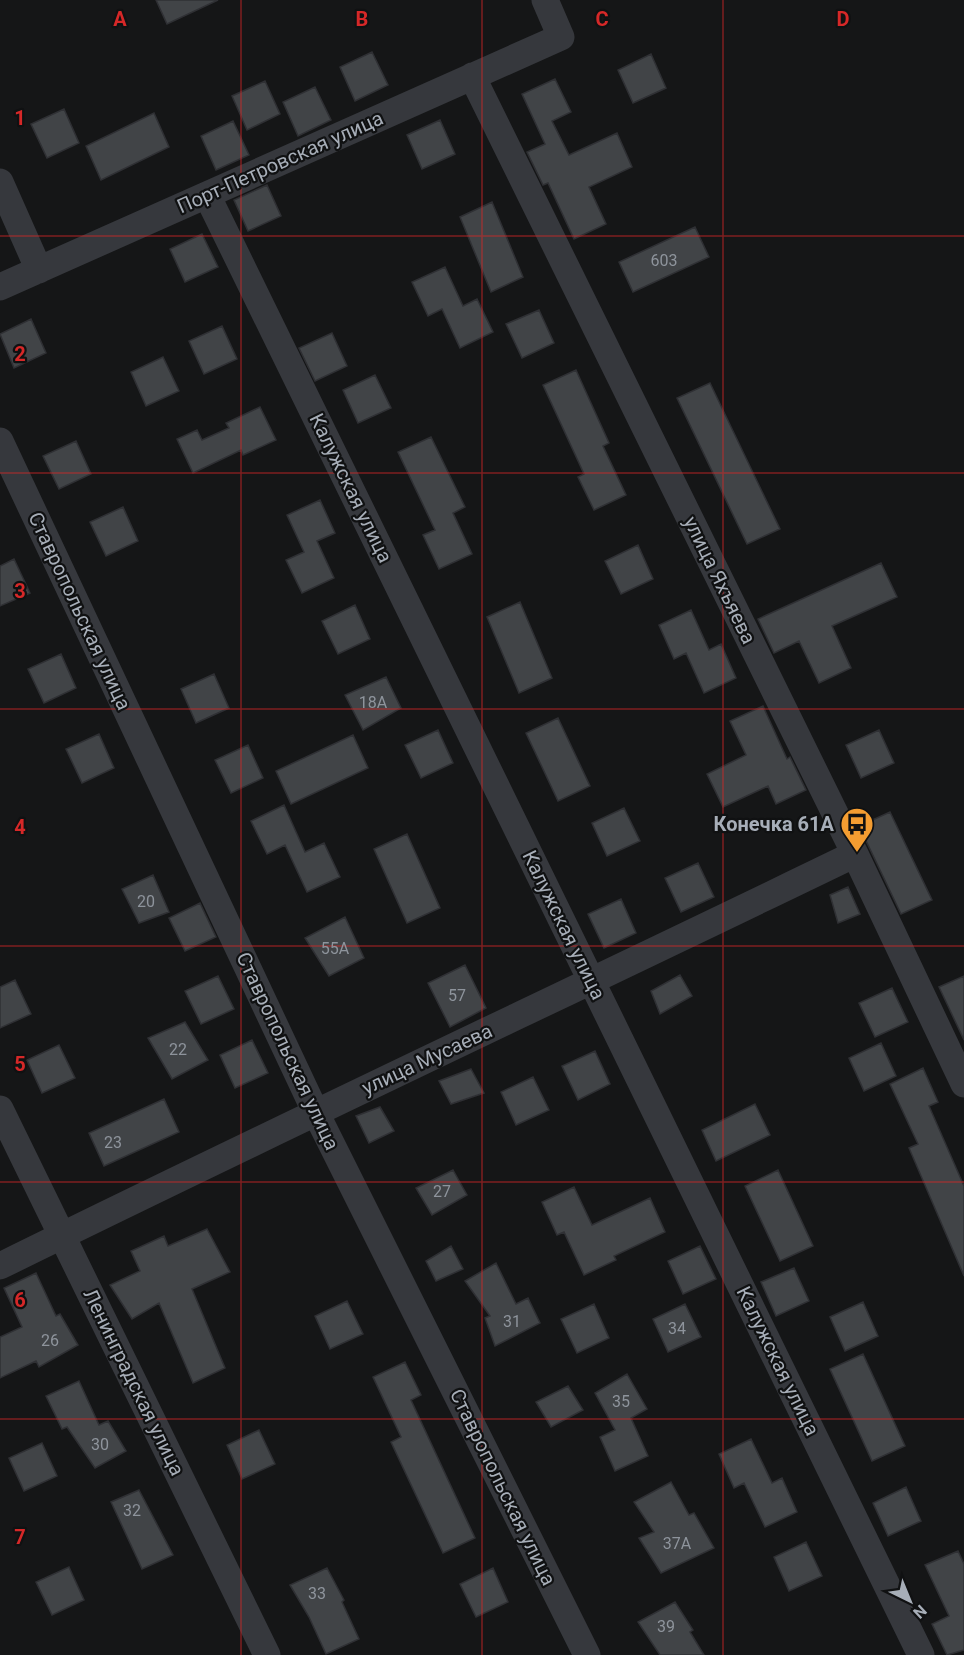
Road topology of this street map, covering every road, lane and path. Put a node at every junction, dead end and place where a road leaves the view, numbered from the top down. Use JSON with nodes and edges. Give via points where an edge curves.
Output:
{"nodes":[{"id":1,"x":545,"y":0,"type":"edge"},
{"id":2,"x":472,"y":76,"type":"junction"},
{"id":3,"x":0,"y":182,"type":"edge"},
{"id":4,"x":207,"y":195,"type":"junction"},
{"id":5,"x":39,"y":270,"type":"junction"},
{"id":6,"x":0,"y":287,"type":"edge"},
{"id":7,"x":0,"y":441,"type":"edge"},
{"id":8,"x":855,"y":854,"type":"junction"},
{"id":9,"x":592,"y":982,"type":"junction"},
{"id":10,"x":964,"y":1084,"type":"edge"},
{"id":11,"x":0,"y":1110,"type":"edge"},
{"id":12,"x":315,"y":1111,"type":"junction"},
{"id":13,"x":62,"y":1235,"type":"junction"},
{"id":14,"x":0,"y":1266,"type":"edge"},
{"id":15,"x":267,"y":1655,"type":"edge"},
{"id":16,"x":587,"y":1655,"type":"edge"},
{"id":17,"x":921,"y":1655,"type":"edge"}],
"edges":[{"from":1,"to":2,"type":"street","name":"Порт-Петровская улица","via":[[561,37]]},
{"from":2,"to":4,"type":"street","name":"Порт-Петровская улица"},
{"from":2,"to":8,"type":"street","name":"улица Яхъяева"},
{"from":3,"to":5,"type":"street"},
{"from":4,"to":5,"type":"street","name":"Порт-Петровская улица"},
{"from":4,"to":9,"type":"street","name":"Калужская улица"},
{"from":5,"to":6,"type":"street","name":"Порт-Петровская улица"},
{"from":7,"to":12,"type":"street","name":"Ставропольская улица"},
{"from":8,"to":9,"type":"street","name":"улица Мусаева"},
{"from":8,"to":10,"type":"street","name":"улица Яхъяева"},
{"from":9,"to":12,"type":"street","name":"улица Мусаева"},
{"from":9,"to":17,"type":"street","name":"Калужская улица"},
{"from":11,"to":13,"type":"street","name":"Ленинградская улица"},
{"from":12,"to":13,"type":"street","name":"улица Мусаева"},
{"from":12,"to":16,"type":"street","name":"Ставропольская улица"},
{"from":13,"to":14,"type":"street","name":"улица Мусаева"},
{"from":13,"to":15,"type":"street","name":"Ленинградская улица"}]}
